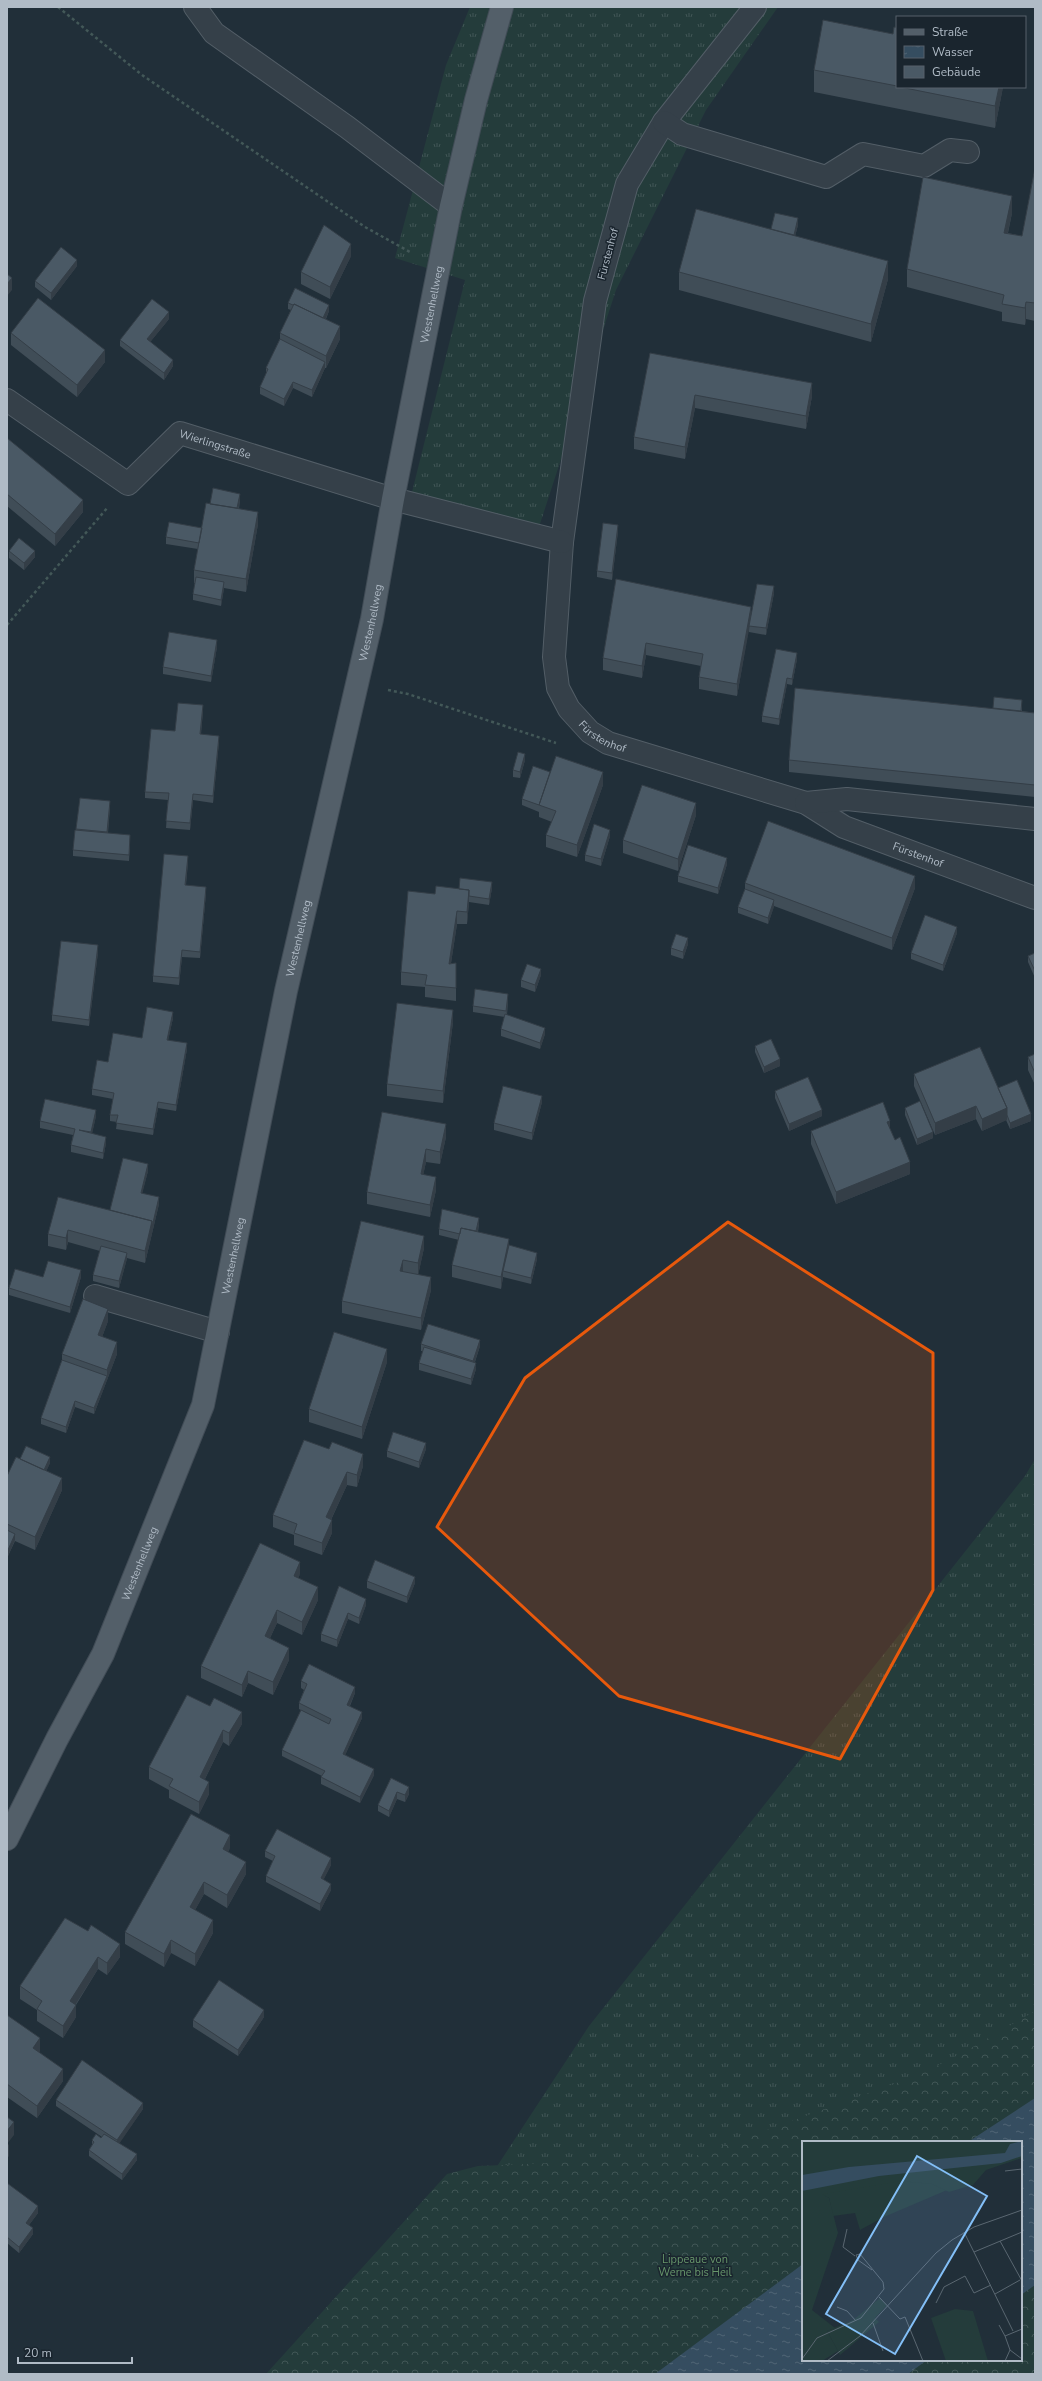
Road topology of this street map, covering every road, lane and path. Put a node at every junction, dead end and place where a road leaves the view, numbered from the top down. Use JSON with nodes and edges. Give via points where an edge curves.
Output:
{"nodes":[{"id":1,"x":58,"y":7,"type":"edge"},
{"id":2,"x":195,"y":7,"type":"edge"},
{"id":3,"x":502,"y":7,"type":"edge"},
{"id":4,"x":755,"y":7,"type":"edge"},
{"id":5,"x":664,"y":122,"type":"junction"},
{"id":6,"x":968,"y":152,"type":"dead end"},
{"id":7,"x":451,"y":206,"type":"junction"},
{"id":8,"x":438,"y":268,"type":"junction"},
{"id":9,"x":7,"y":400,"type":"edge"},
{"id":10,"x":128,"y":484,"type":"junction"},
{"id":11,"x":393,"y":499,"type":"junction"},
{"id":12,"x":562,"y":542,"type":"junction"},
{"id":13,"x":7,"y":625,"type":"edge"},
{"id":14,"x":357,"y":685,"type":"junction"},
{"id":15,"x":590,"y":732,"type":"junction"},
{"id":16,"x":806,"y":803,"type":"junction"},
{"id":17,"x":1035,"y":819,"type":"edge"},
{"id":18,"x":1035,"y":898,"type":"edge"},
{"id":19,"x":95,"y":1296,"type":"dead end"},
{"id":20,"x":218,"y":1332,"type":"junction"},
{"id":21,"x":10,"y":1827,"type":"edge"}],
"edges":[{"from":1,"to":8,"type":"path","via":[[142,75],[365,227]]},
{"from":2,"to":7,"type":"street","via":[[214,33]]},
{"from":3,"to":7,"type":"main road","name":"Westenhellweg"},
{"from":4,"to":5,"type":"street","name":"Fürstenhof"},
{"from":5,"to":6,"type":"street","via":[[682,134],[826,177],[863,154],[924,166],[950,150]]},
{"from":5,"to":12,"type":"street","name":"Fürstenhof","via":[[627,184],[595,301]]},
{"from":7,"to":8,"type":"main road","name":"Westenhellweg"},
{"from":8,"to":11,"type":"main road","name":"Westenhellweg"},
{"from":9,"to":10,"type":"street"},
{"from":10,"to":11,"type":"street","name":"Wierlingstraße","via":[[180,433]]},
{"from":10,"to":13,"type":"path"},
{"from":11,"to":12,"type":"street"},
{"from":11,"to":14,"type":"main road","name":"Westenhellweg","via":[[372,619]]},
{"from":12,"to":15,"type":"street","name":"Fürstenhof","via":[[554,657],[558,688],[569,709]]},
{"from":14,"to":15,"type":"path","via":[[408,694],[567,747]]},
{"from":14,"to":20,"type":"main road","name":"Westenhellweg","via":[[286,991]]},
{"from":15,"to":16,"type":"street","name":"Fürstenhof","via":[[608,743]]},
{"from":16,"to":17,"type":"street","name":"Fürstenhof","via":[[847,798]]},
{"from":16,"to":18,"type":"street","name":"Fürstenhof","via":[[844,827]]},
{"from":19,"to":20,"type":"street"},
{"from":20,"to":21,"type":"main road","name":"Westenhellweg","via":[[203,1406],[106,1647]]}]}
